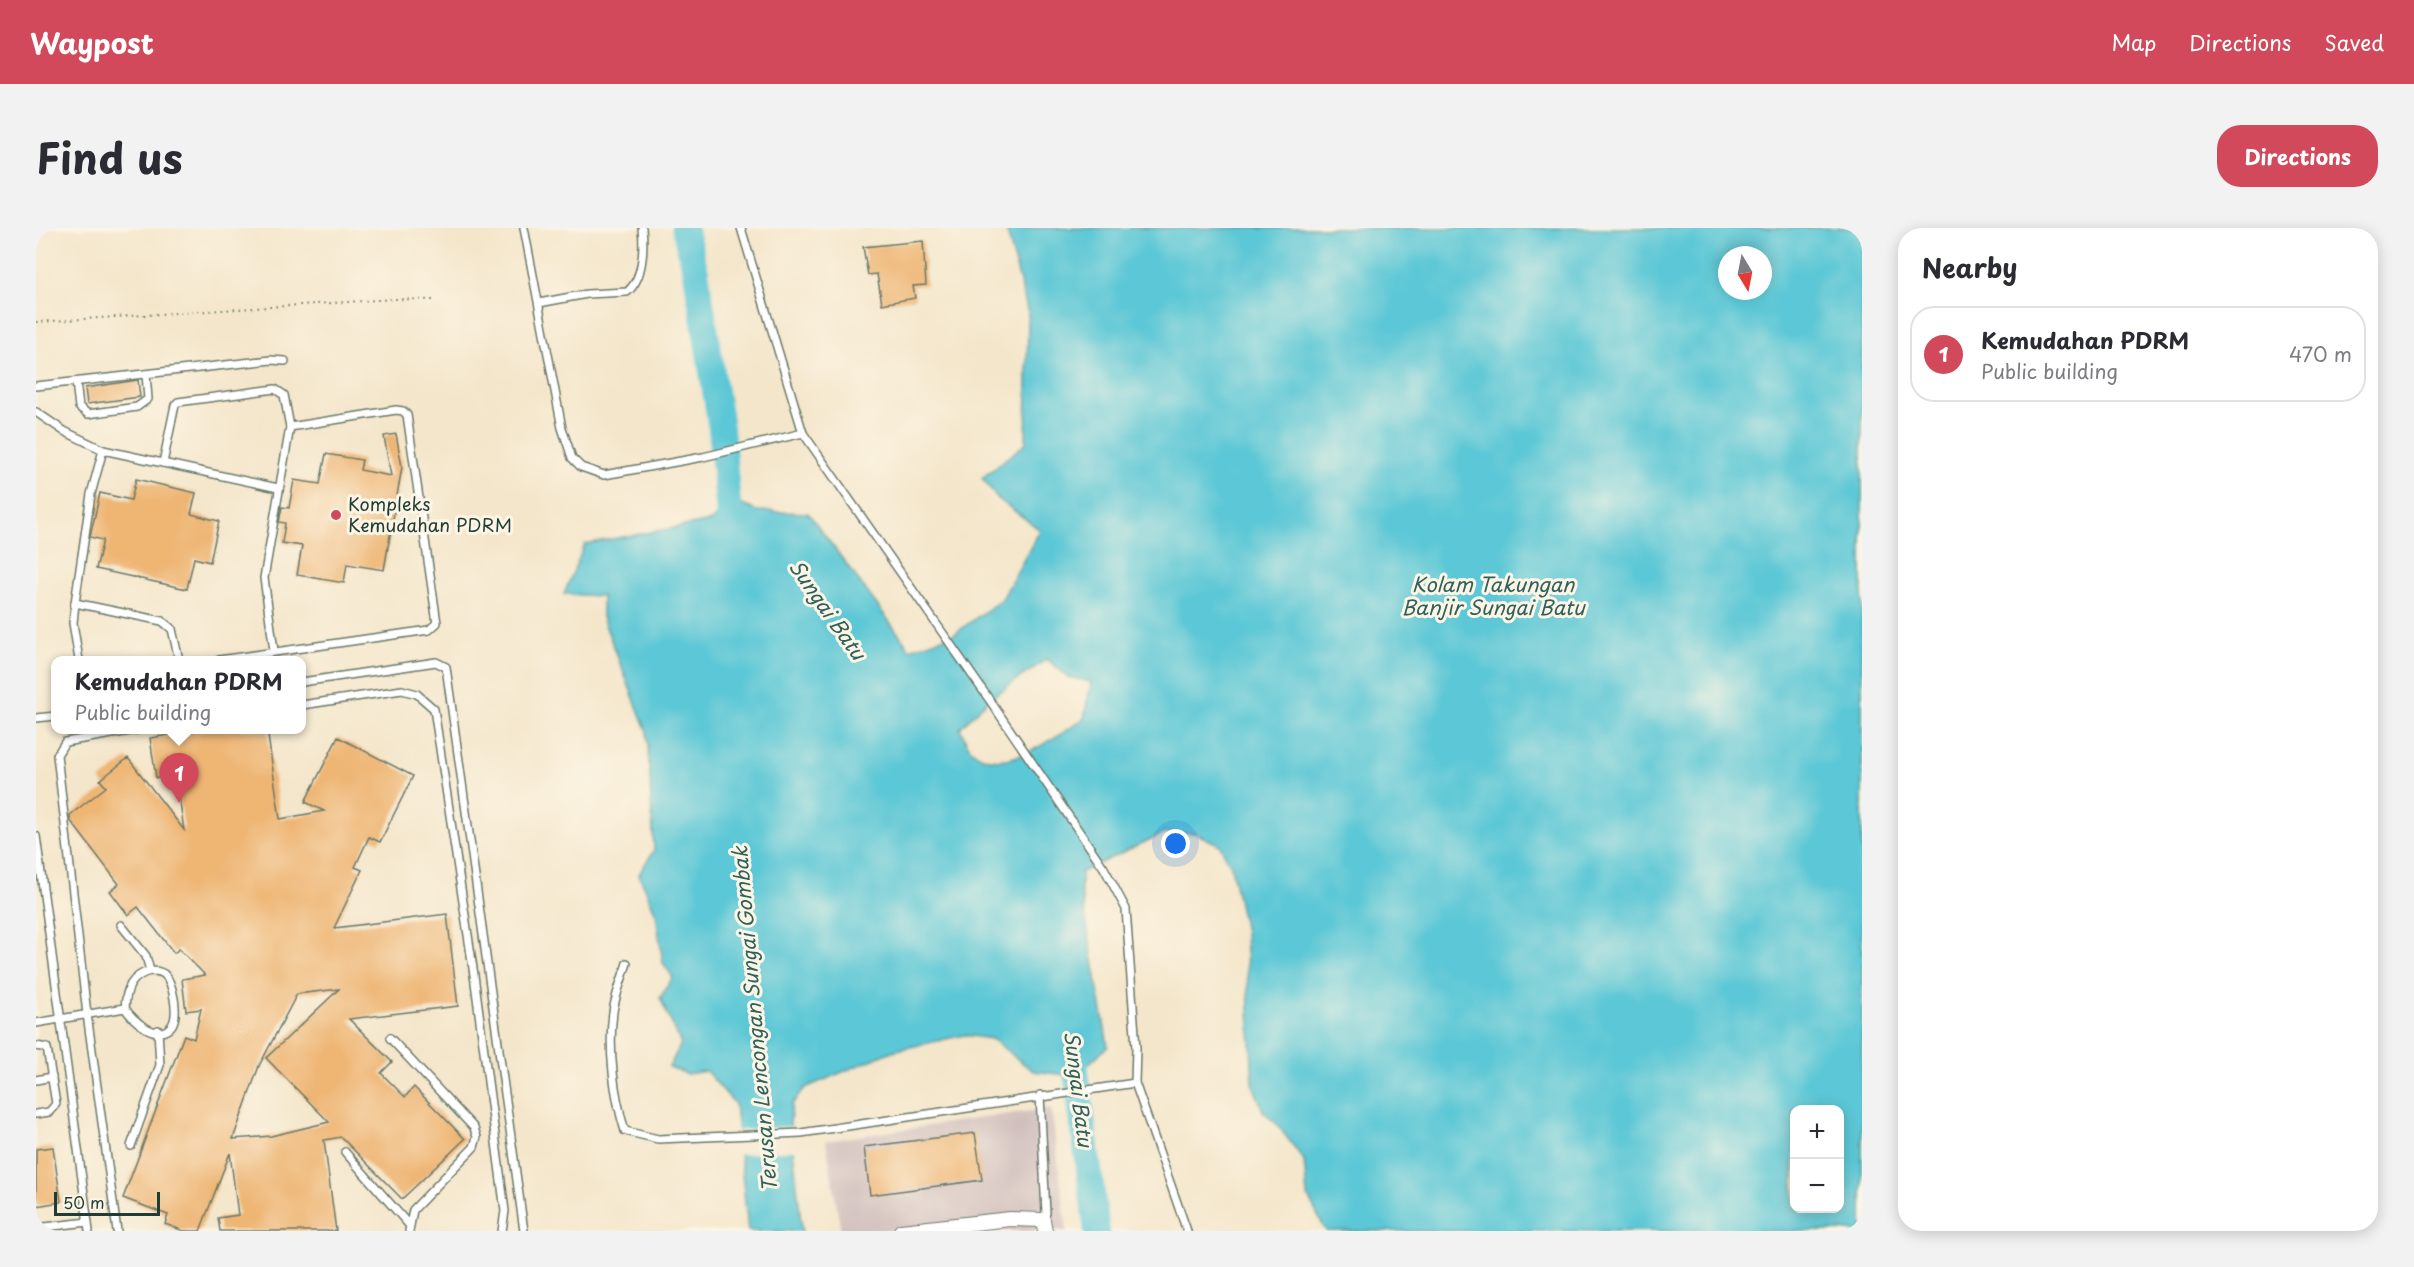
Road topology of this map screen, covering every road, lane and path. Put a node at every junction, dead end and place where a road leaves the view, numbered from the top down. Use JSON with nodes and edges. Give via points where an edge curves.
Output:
{"nodes":[{"id":1,"x":524,"y":228,"type":"edge"},
{"id":2,"x":642,"y":228,"type":"edge"},
{"id":3,"x":741,"y":228,"type":"edge"},
{"id":4,"x":434,"y":300,"type":"dead end"},
{"id":5,"x":539,"y":303,"type":"junction"},
{"id":6,"x":36,"y":322,"type":"edge"},
{"id":7,"x":285,"y":361,"type":"dead end"},
{"id":8,"x":146,"y":374,"type":"junction"},
{"id":9,"x":76,"y":381,"type":"junction"},
{"id":10,"x":36,"y":386,"type":"edge"},
{"id":11,"x":36,"y":412,"type":"edge"},
{"id":12,"x":290,"y":427,"type":"junction"},
{"id":13,"x":803,"y":433,"type":"junction"},
{"id":14,"x":103,"y":450,"type":"junction"},
{"id":15,"x":163,"y":463,"type":"junction"},
{"id":16,"x":278,"y":488,"type":"junction"},
{"id":17,"x":75,"y":603,"type":"junction"},
{"id":18,"x":274,"y":651,"type":"junction"},
{"id":19,"x":78,"y":656,"type":"edge"},
{"id":20,"x":178,"y":656,"type":"edge"},
{"id":21,"x":243,"y":656,"type":"edge"},
{"id":22,"x":306,"y":681,"type":"edge"},
{"id":23,"x":306,"y":704,"type":"edge"},
{"id":24,"x":51,"y":716,"type":"edge"},
{"id":25,"x":36,"y":718,"type":"edge"},
{"id":26,"x":109,"y":734,"type":"edge"},
{"id":27,"x":36,"y":836,"type":"edge"},
{"id":28,"x":121,"y":925,"type":"dead end"},
{"id":29,"x":627,"y":963,"type":"dead end"},
{"id":30,"x":150,"y":971,"type":"junction"},
{"id":31,"x":125,"y":1008,"type":"junction"},
{"id":32,"x":87,"y":1014,"type":"junction"},
{"id":33,"x":60,"y":1020,"type":"junction"},
{"id":34,"x":36,"y":1023,"type":"edge"},
{"id":35,"x":158,"y":1030,"type":"junction"},
{"id":36,"x":390,"y":1038,"type":"dead end"},
{"id":37,"x":36,"y":1046,"type":"edge"},
{"id":38,"x":52,"y":1077,"type":"junction"},
{"id":39,"x":36,"y":1080,"type":"edge"},
{"id":40,"x":1135,"y":1083,"type":"junction"},
{"id":41,"x":1040,"y":1095,"type":"junction"},
{"id":42,"x":36,"y":1114,"type":"edge"},
{"id":43,"x":131,"y":1146,"type":"dead end"},
{"id":44,"x":345,"y":1152,"type":"dead end"},
{"id":45,"x":88,"y":1222,"type":"junction"},
{"id":46,"x":1044,"y":1226,"type":"edge"},
{"id":47,"x":36,"y":1228,"type":"edge"},
{"id":48,"x":409,"y":1228,"type":"edge"},
{"id":49,"x":89,"y":1231,"type":"edge"},
{"id":50,"x":117,"y":1231,"type":"edge"},
{"id":51,"x":502,"y":1231,"type":"edge"},
{"id":52,"x":524,"y":1231,"type":"edge"},
{"id":53,"x":900,"y":1231,"type":"edge"},
{"id":54,"x":1187,"y":1231,"type":"edge"}],
"edges":[{"from":1,"to":5,"type":"lane"},
{"from":2,"to":5,"type":"lane","via":[[639,268],[635,283],[627,291]]},
{"from":3,"to":13,"type":"lane"},
{"from":4,"to":6,"type":"path","via":[[394,299]]},
{"from":5,"to":13,"type":"lane","via":[[566,446],[581,467],[604,475]]},
{"from":7,"to":8,"type":"lane"},
{"from":8,"to":9,"type":"lane"},
{"from":8,"to":9,"type":"lane","via":[[148,399],[143,403],[88,414],[79,407]]},
{"from":9,"to":10,"type":"lane"},
{"from":11,"to":14,"type":"lane"},
{"from":12,"to":15,"type":"lane","via":[[280,390],[178,402]]},
{"from":12,"to":16,"type":"lane"},
{"from":12,"to":18,"type":"lane","via":[[396,410],[407,415],[437,623],[429,630]]},
{"from":13,"to":40,"type":"lane","via":[[993,705],[1121,898],[1128,919]]},
{"from":14,"to":15,"type":"lane"},
{"from":14,"to":17,"type":"lane","via":[[91,494]]},
{"from":15,"to":16,"type":"lane"},
{"from":16,"to":18,"type":"lane","via":[[264,578]]},
{"from":17,"to":19,"type":"lane","via":[[73,623]]},
{"from":17,"to":20,"type":"lane","via":[[162,621],[172,629]]},
{"from":18,"to":21,"type":"lane"},
{"from":22,"to":52,"type":"lane","via":[[436,663],[446,668]]},
{"from":23,"to":51,"type":"lane","via":[[402,690],[417,694],[434,709],[505,1211]]},
{"from":24,"to":25,"type":"lane"},
{"from":26,"to":32,"type":"lane","via":[[65,742],[57,755]]},
{"from":27,"to":33,"type":"lane"},
{"from":28,"to":30,"type":"lane","via":[[146,956]]},
{"from":29,"to":41,"type":"lane","via":[[613,1011],[612,1045],[625,1131],[658,1140],[801,1133]]},
{"from":30,"to":31,"type":"lane","via":[[133,980]]},
{"from":30,"to":35,"type":"lane","via":[[160,971],[171,986],[172,1025]]},
{"from":31,"to":32,"type":"lane"},
{"from":31,"to":35,"type":"lane","via":[[143,1026]]},
{"from":32,"to":33,"type":"lane"},
{"from":32,"to":50,"type":"lane"},
{"from":33,"to":34,"type":"lane"},
{"from":33,"to":45,"type":"lane"},
{"from":35,"to":43,"type":"lane","via":[[160,1065]]},
{"from":36,"to":48,"type":"lane","via":[[474,1128],[477,1137],[474,1147],[413,1210]]},
{"from":37,"to":38,"type":"lane","via":[[47,1048]]},
{"from":38,"to":39,"type":"lane"},
{"from":38,"to":42,"type":"lane","via":[[54,1110]]},
{"from":40,"to":41,"type":"lane"},
{"from":40,"to":54,"type":"lane"},
{"from":41,"to":46,"type":"lane"},
{"from":44,"to":48,"type":"lane"},
{"from":45,"to":47,"type":"lane"},
{"from":45,"to":49,"type":"lane"},
{"from":46,"to":53,"type":"street","via":[[1010,1219]]}]}
